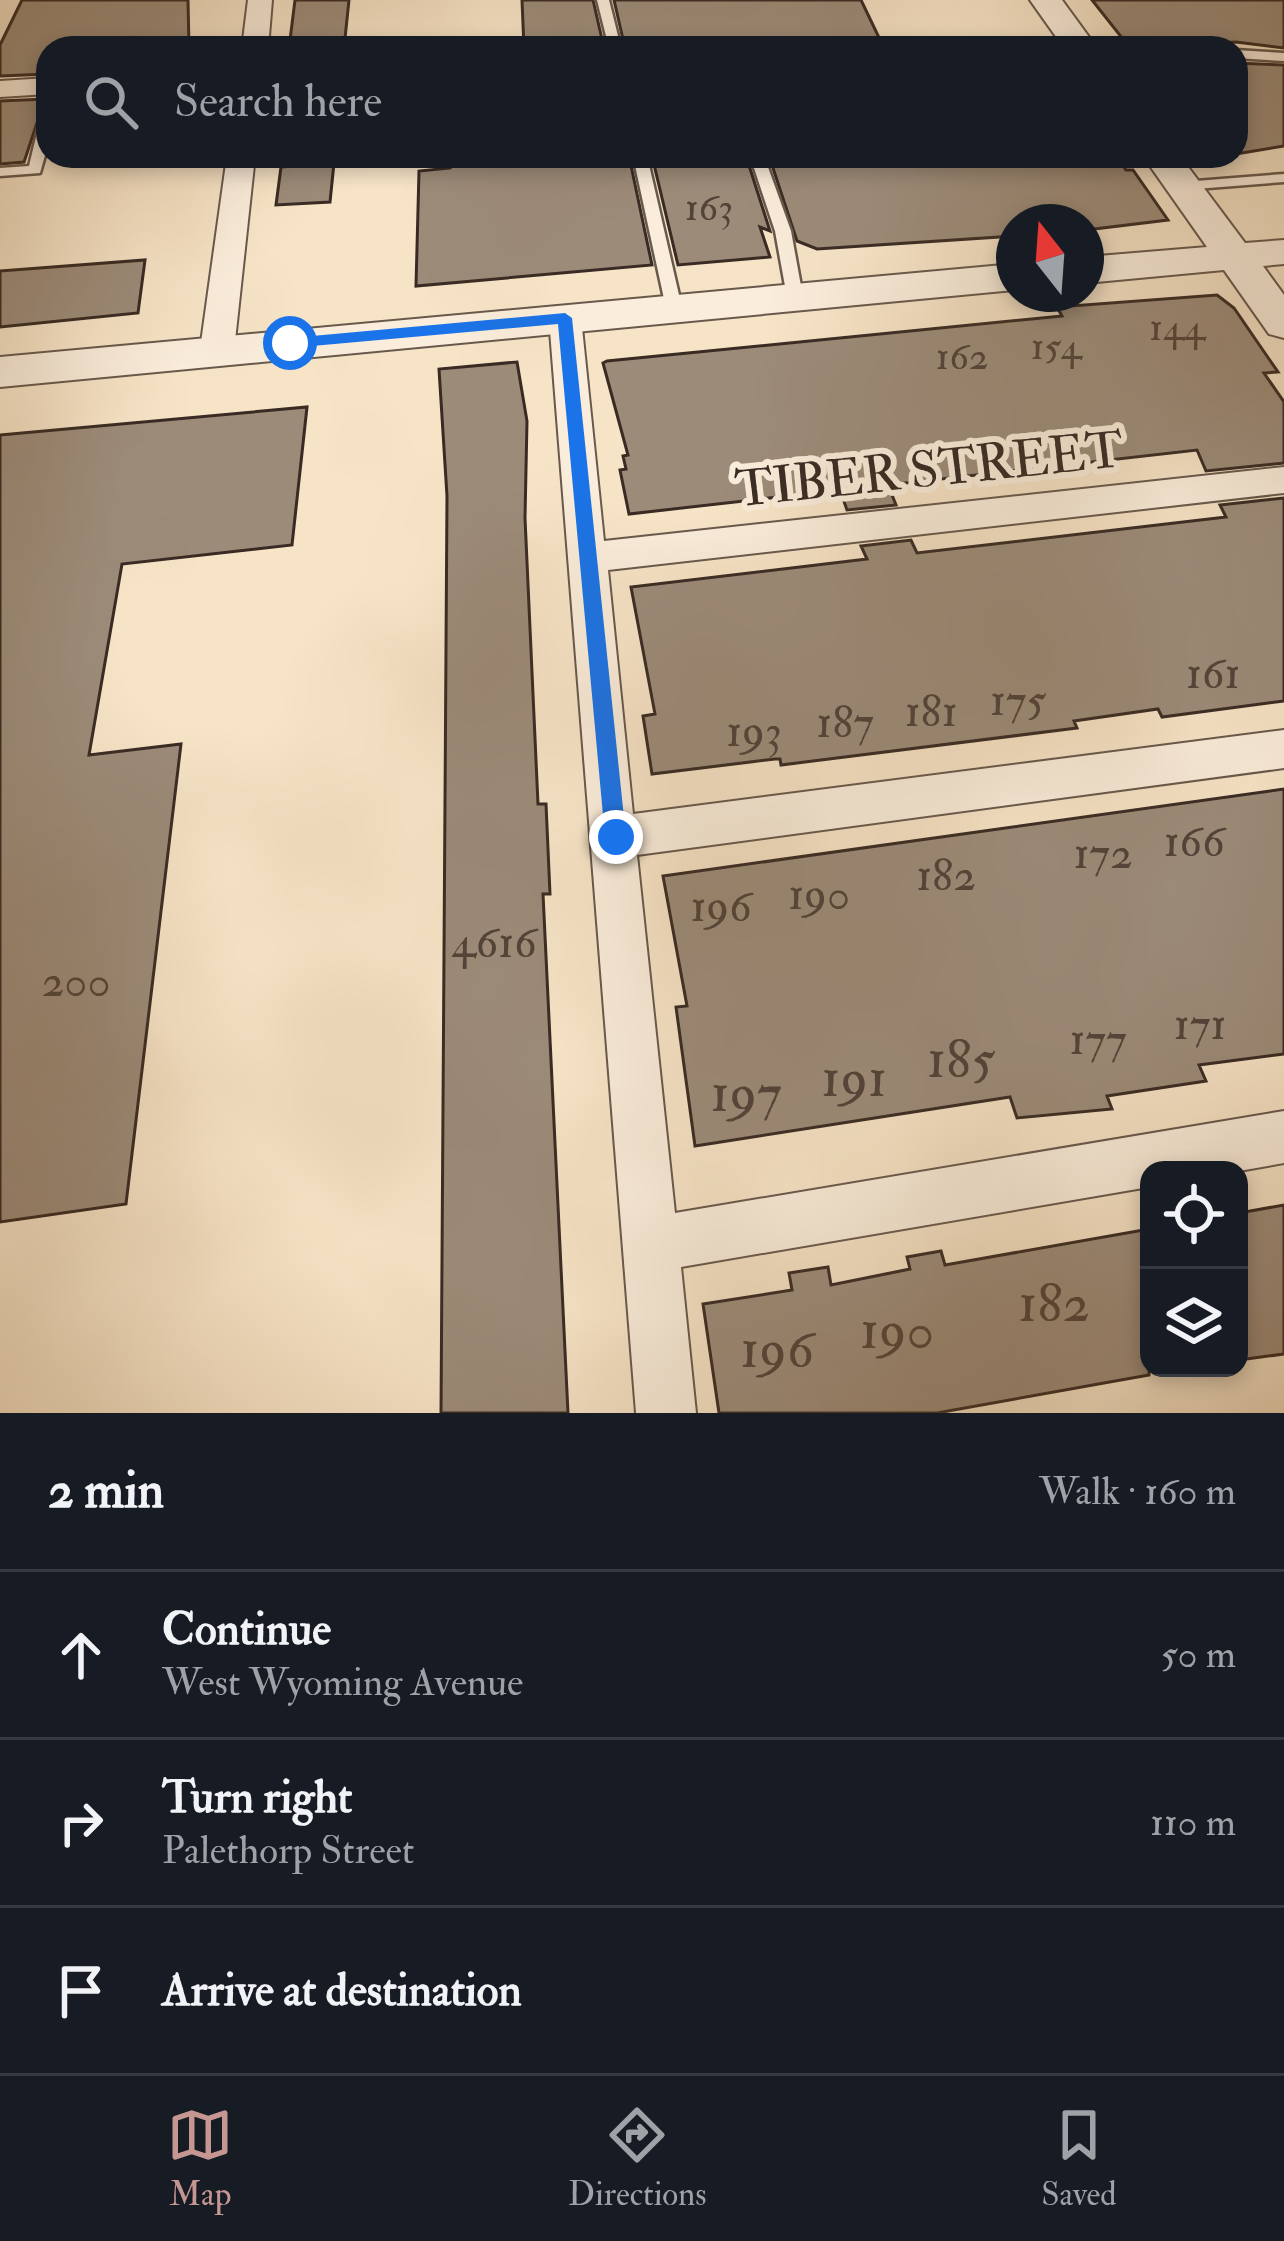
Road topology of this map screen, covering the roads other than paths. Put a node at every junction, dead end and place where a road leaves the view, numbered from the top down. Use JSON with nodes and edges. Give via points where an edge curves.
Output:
{"nodes":[{"id":1,"x":260,"y":0,"type":"edge"},
{"id":2,"x":603,"y":0,"type":"edge"},
{"id":3,"x":1046,"y":0,"type":"edge"},
{"id":4,"x":256,"y":36,"type":"edge"},
{"id":5,"x":611,"y":36,"type":"edge"},
{"id":6,"x":1072,"y":36,"type":"edge"},
{"id":7,"x":1248,"y":55,"type":"edge"},
{"id":8,"x":1284,"y":57,"type":"edge"},
{"id":9,"x":36,"y":87,"type":"edge"},
{"id":10,"x":0,"y":89,"type":"edge"},
{"id":11,"x":36,"y":166,"type":"edge"},
{"id":12,"x":240,"y":168,"type":"edge"},
{"id":13,"x":643,"y":168,"type":"edge"},
{"id":14,"x":761,"y":168,"type":"edge"},
{"id":15,"x":1172,"y":171,"type":"edge"},
{"id":16,"x":2,"y":172,"type":"edge"},
{"id":17,"x":1284,"y":178,"type":"edge"},
{"id":18,"x":1284,"y":252,"type":"edge"},
{"id":19,"x":1235,"y":257,"type":"junction"},
{"id":20,"x":1104,"y":268,"type":"edge"},
{"id":21,"x":996,"y":279,"type":"edge"},
{"id":22,"x":795,"y":297,"type":"junction"},
{"id":23,"x":674,"y":308,"type":"junction"},
{"id":24,"x":565,"y":318,"type":"junction"},
{"id":25,"x":1284,"y":324,"type":"edge"},
{"id":26,"x":217,"y":350,"type":"junction"},
{"id":27,"x":0,"y":372,"type":"edge"},
{"id":28,"x":1284,"y":480,"type":"edge"},
{"id":29,"x":586,"y":558,"type":"junction"},
{"id":30,"x":1284,"y":749,"type":"edge"},
{"id":31,"x":616,"y":837,"type":"junction"},
{"id":32,"x":1284,"y":1137,"type":"edge"},
{"id":33,"x":653,"y":1244,"type":"junction"},
{"id":34,"x":666,"y":1413,"type":"edge"}],
"edges":[{"from":1,"to":4,"type":"street"},
{"from":2,"to":5,"type":"lane"},
{"from":3,"to":6,"type":"street"},
{"from":7,"to":8,"type":"lane"},
{"from":9,"to":10,"type":"street"},
{"from":11,"to":16,"type":"lane"},
{"from":12,"to":26,"type":"street"},
{"from":13,"to":23,"type":"lane"},
{"from":14,"to":22,"type":"lane"},
{"from":15,"to":17,"type":"lane"},
{"from":15,"to":19,"type":"street"},
{"from":18,"to":19,"type":"street"},
{"from":19,"to":20,"type":"street"},
{"from":19,"to":25,"type":"street"},
{"from":21,"to":22,"type":"street"},
{"from":22,"to":23,"type":"street"},
{"from":23,"to":24,"type":"street"},
{"from":24,"to":26,"type":"street"},
{"from":24,"to":29,"type":"street"},
{"from":26,"to":27,"type":"street"},
{"from":28,"to":29,"type":"street","name":"TIBER STREET"},
{"from":29,"to":31,"type":"street"},
{"from":30,"to":31,"type":"street"},
{"from":31,"to":33,"type":"street"},
{"from":32,"to":33,"type":"street"},
{"from":33,"to":34,"type":"street"}]}
